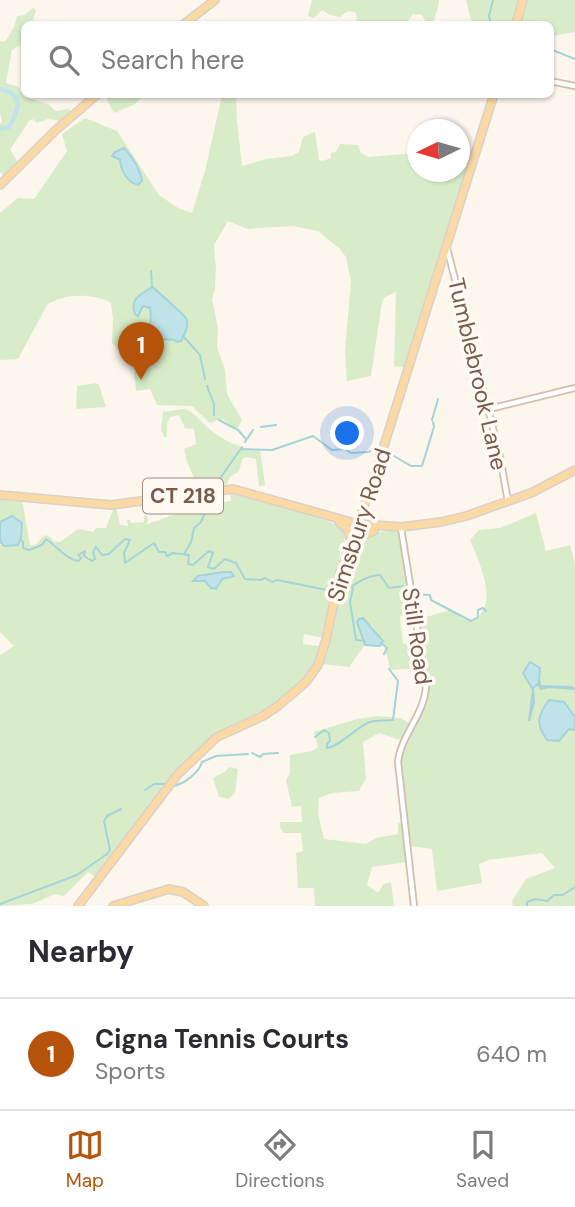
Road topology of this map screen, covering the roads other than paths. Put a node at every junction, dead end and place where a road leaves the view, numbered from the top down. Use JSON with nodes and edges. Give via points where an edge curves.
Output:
{"nodes":[{"id":1,"x":215,"y":0,"type":"edge"},
{"id":2,"x":523,"y":0,"type":"edge"},
{"id":3,"x":188,"y":21,"type":"edge"},
{"id":4,"x":517,"y":21,"type":"edge"},
{"id":5,"x":554,"y":82,"type":"edge"},
{"id":6,"x":575,"y":86,"type":"edge"},
{"id":7,"x":94,"y":98,"type":"edge"},
{"id":8,"x":493,"y":98,"type":"edge"},
{"id":9,"x":0,"y":185,"type":"edge"},
{"id":10,"x":447,"y":248,"type":"junction"},
{"id":11,"x":575,"y":388,"type":"edge"},
{"id":12,"x":489,"y":409,"type":"junction"},
{"id":13,"x":575,"y":470,"type":"edge"},
{"id":14,"x":0,"y":495,"type":"edge"},
{"id":15,"x":508,"y":502,"type":"junction"},
{"id":16,"x":336,"y":521,"type":"junction"},
{"id":17,"x":358,"y":526,"type":"junction"},
{"id":18,"x":401,"y":527,"type":"junction"},
{"id":19,"x":374,"y":531,"type":"junction"},
{"id":20,"x":349,"y":546,"type":"junction"},
{"id":21,"x":78,"y":906,"type":"edge"},
{"id":22,"x":113,"y":906,"type":"edge"},
{"id":23,"x":204,"y":906,"type":"edge"},
{"id":24,"x":414,"y":906,"type":"edge"}],
"edges":[{"from":1,"to":3,"type":"main road"},
{"from":2,"to":4,"type":"main road"},
{"from":5,"to":6,"type":"street"},
{"from":7,"to":9,"type":"main road"},
{"from":8,"to":10,"type":"main road","name":"Simsbury Road"},
{"from":10,"to":12,"type":"street","name":"Tumblebrook Lane"},
{"from":10,"to":17,"type":"main road","name":"Simsbury Road"},
{"from":11,"to":12,"type":"street"},
{"from":12,"to":15,"type":"street","name":"Tumblebrook Lane"},
{"from":13,"to":15,"type":"main road","number":"CT 218"},
{"from":14,"to":16,"type":"main road","number":"CT 218","via":[[111,505],[233,489]]},
{"from":15,"to":18,"type":"main road","number":"CT 218","via":[[449,520]]},
{"from":16,"to":17,"type":"main road","number":"CT 218"},
{"from":16,"to":20,"type":"main road","via":[[349,532]]},
{"from":17,"to":18,"type":"main road","number":"CT 218"},
{"from":17,"to":19,"type":"main road","number":"CT 218"},
{"from":17,"to":20,"type":"main road","name":"Simsbury Road"},
{"from":18,"to":19,"type":"main road","number":"CT 218"},
{"from":18,"to":24,"type":"street","name":"Still Road","via":[[426,691],[397,767]]},
{"from":19,"to":20,"type":"main road"},
{"from":20,"to":21,"type":"main road","name":"Simsbury Road","via":[[324,652],[311,677],[274,710],[217,737],[186,766]]},
{"from":22,"to":23,"type":"main road","via":[[169,889]]}]}
